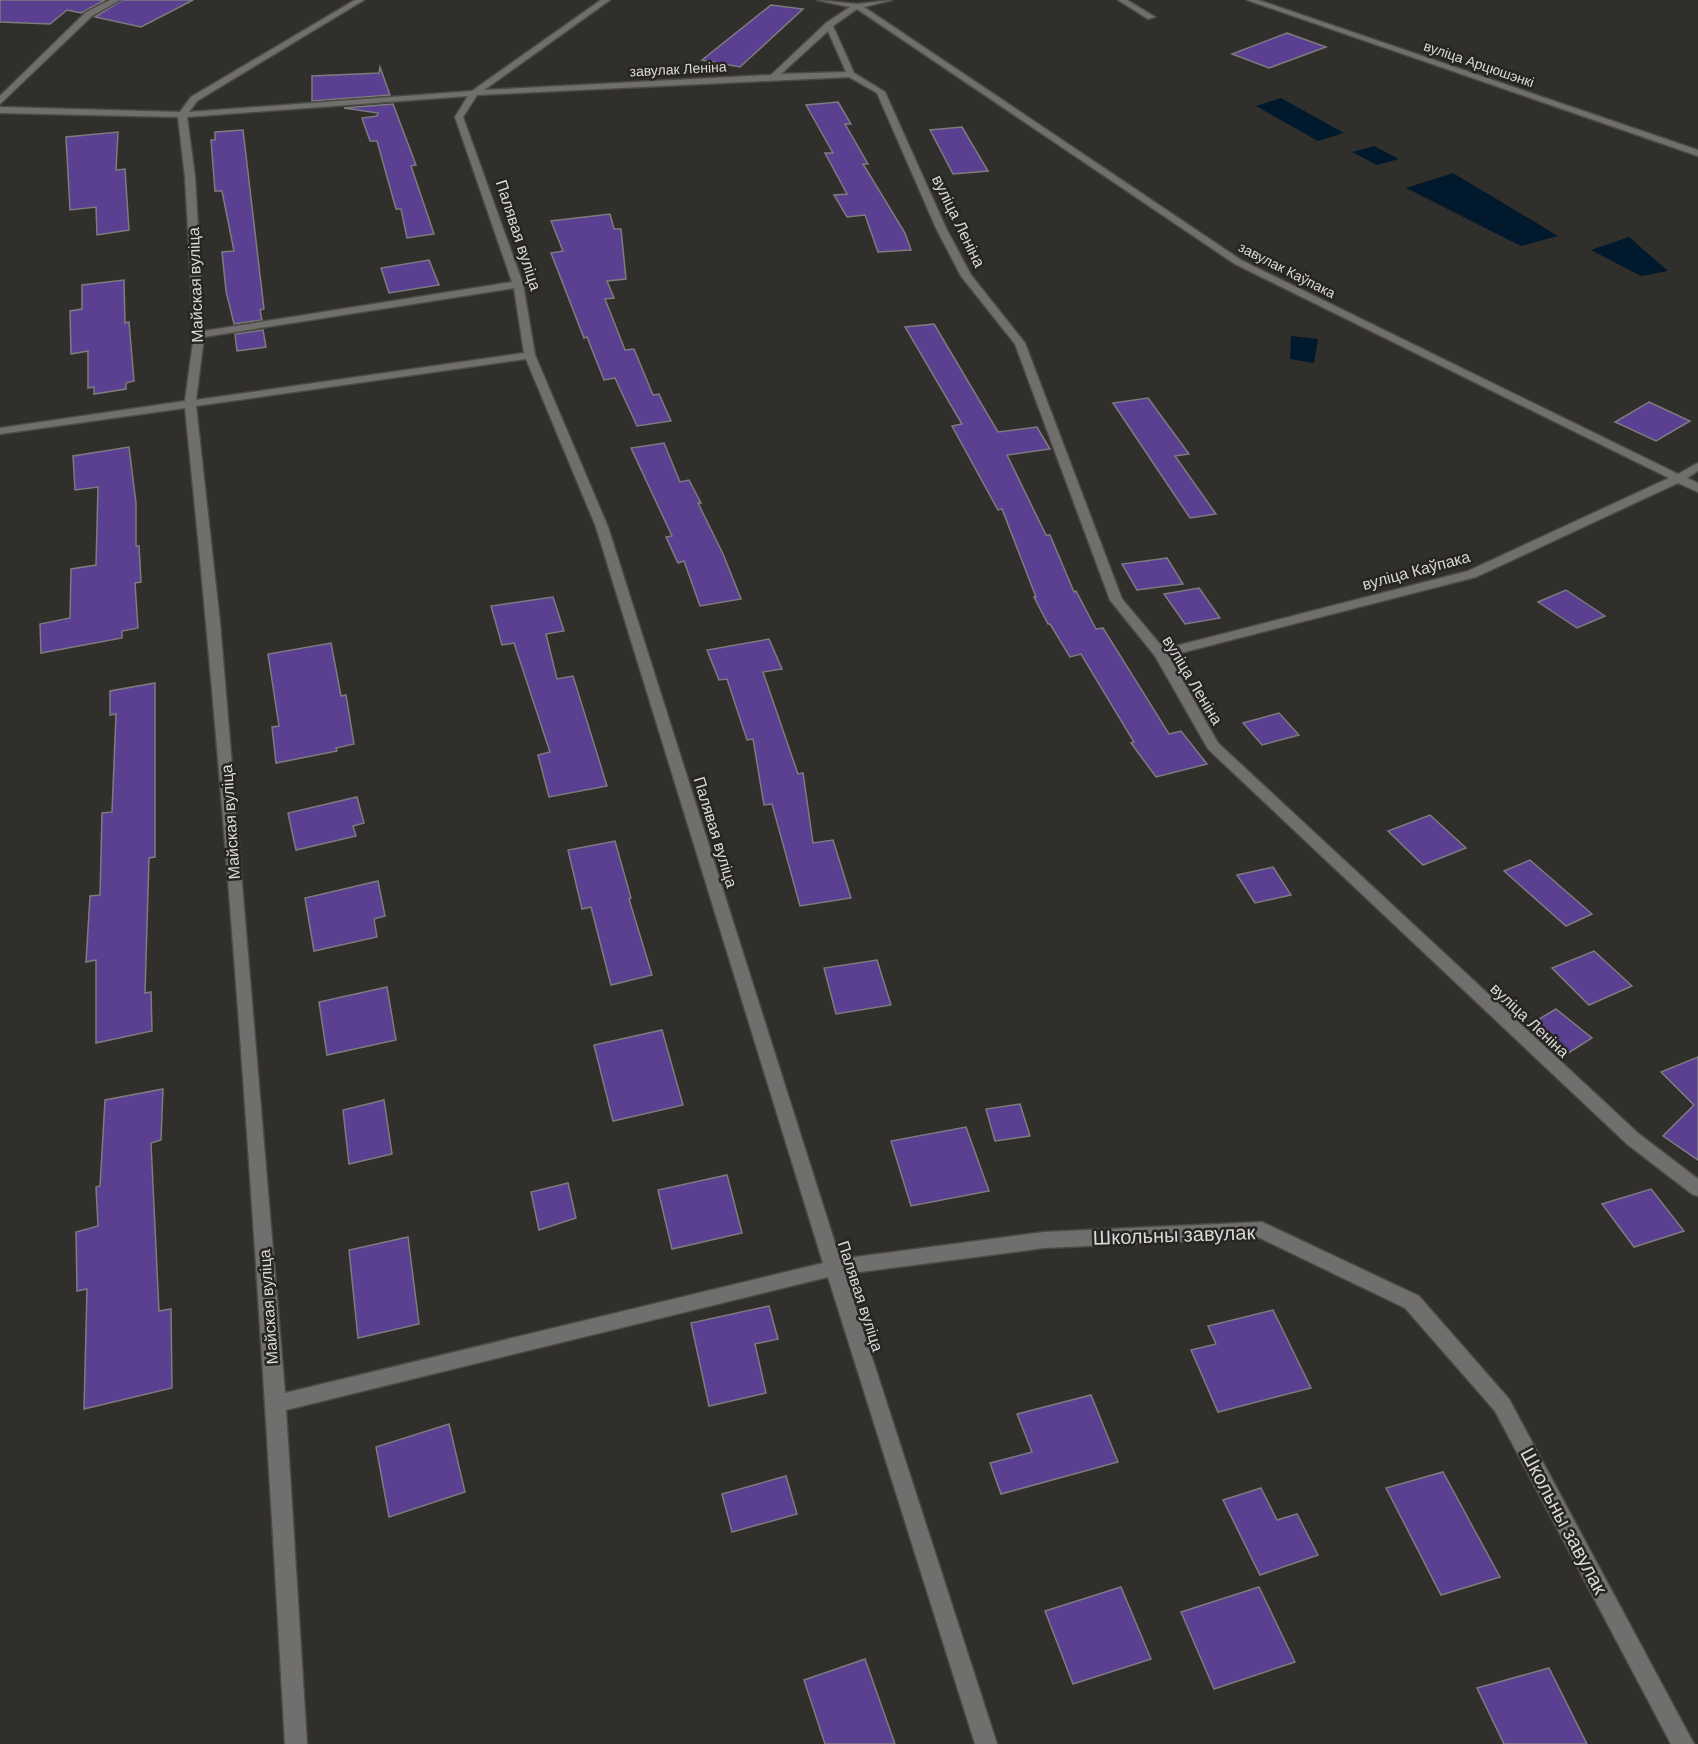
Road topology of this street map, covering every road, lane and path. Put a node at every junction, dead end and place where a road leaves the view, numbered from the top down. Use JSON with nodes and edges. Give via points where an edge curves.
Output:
{"nodes":[{"id":1,"x":116,"y":0,"type":"edge"},
{"id":2,"x":360,"y":0,"type":"edge"},
{"id":3,"x":606,"y":0,"type":"edge"},
{"id":4,"x":820,"y":0,"type":"edge"},
{"id":5,"x":888,"y":0,"type":"edge"},
{"id":6,"x":1122,"y":0,"type":"edge"},
{"id":7,"x":1251,"y":0,"type":"edge"},
{"id":8,"x":857,"y":6,"type":"junction"},
{"id":9,"x":1151,"y":17,"type":"dead end"},
{"id":10,"x":829,"y":25,"type":"junction"},
{"id":11,"x":851,"y":74,"type":"junction"},
{"id":12,"x":773,"y":77,"type":"junction"},
{"id":13,"x":474,"y":93,"type":"junction"},
{"id":14,"x":0,"y":101,"type":"edge"},
{"id":15,"x":0,"y":110,"type":"edge"},
{"id":16,"x":182,"y":115,"type":"junction"},
{"id":17,"x":1698,"y":153,"type":"edge"},
{"id":18,"x":518,"y":284,"type":"junction"},
{"id":19,"x":199,"y":335,"type":"junction"},
{"id":20,"x":530,"y":355,"type":"junction"},
{"id":21,"x":190,"y":402,"type":"junction"},
{"id":22,"x":0,"y":430,"type":"edge"},
{"id":23,"x":1698,"y":466,"type":"edge"},
{"id":24,"x":1679,"y":478,"type":"junction"},
{"id":25,"x":1698,"y":488,"type":"edge"},
{"id":26,"x":1161,"y":654,"type":"junction"},
{"id":27,"x":1698,"y":1189,"type":"edge"},
{"id":28,"x":834,"y":1268,"type":"junction"},
{"id":29,"x":276,"y":1404,"type":"junction"},
{"id":30,"x":296,"y":1744,"type":"edge"},
{"id":31,"x":986,"y":1744,"type":"edge"},
{"id":32,"x":1683,"y":1744,"type":"edge"}],
"edges":[{"from":1,"to":14,"type":"street","via":[[89,14]]},
{"from":2,"to":16,"type":"street","via":[[194,99]]},
{"from":3,"to":13,"type":"street","name":"Палявая вуліца"},
{"from":4,"to":8,"type":"street"},
{"from":5,"to":8,"type":"street"},
{"from":6,"to":9,"type":"street"},
{"from":7,"to":17,"type":"street","name":"вуліца Арцюшэнкі"},
{"from":8,"to":10,"type":"street"},
{"from":8,"to":24,"type":"street","name":"завулак Каўпака","via":[[1238,262]]},
{"from":10,"to":11,"type":"street"},
{"from":10,"to":12,"type":"street"},
{"from":11,"to":12,"type":"street","name":"завулак Леніна"},
{"from":11,"to":26,"type":"street","name":"вуліца Леніна","via":[[881,92],[966,276],[1020,343],[1116,600]]},
{"from":12,"to":13,"type":"street","name":"завулак Леніна"},
{"from":13,"to":16,"type":"street","name":"завулак Леніна"},
{"from":13,"to":18,"type":"street","name":"Палявая вуліца","via":[[459,117]]},
{"from":15,"to":16,"type":"street","name":"завулак Леніна"},
{"from":16,"to":19,"type":"street","name":"Майская вуліца","via":[[190,177]]},
{"from":18,"to":19,"type":"street"},
{"from":18,"to":20,"type":"street","name":"Палявая вуліца"},
{"from":19,"to":21,"type":"street","name":"Майская вуліца"},
{"from":20,"to":21,"type":"street"},
{"from":20,"to":28,"type":"street","name":"Палявая вуліца","via":[[602,527]]},
{"from":21,"to":22,"type":"street"},
{"from":21,"to":29,"type":"street","name":"Майская вуліца","via":[[215,634]]},
{"from":23,"to":24,"type":"street","name":"вуліца Каўпака"},
{"from":24,"to":25,"type":"street","name":"завулак Каўпака"},
{"from":24,"to":26,"type":"street","name":"вуліца Каўпака","via":[[1472,574]]},
{"from":26,"to":27,"type":"street","name":"вуліца Леніна","via":[[1213,746],[1633,1139]]},
{"from":28,"to":29,"type":"street","name":"Школьны завулак"},
{"from":28,"to":31,"type":"street","name":"Палявая вуліца"},
{"from":28,"to":32,"type":"street","name":"Школьны завулак","via":[[1044,1240],[1262,1230],[1412,1302],[1502,1405]]},
{"from":29,"to":30,"type":"street","name":"Майская вуліца"}]}
